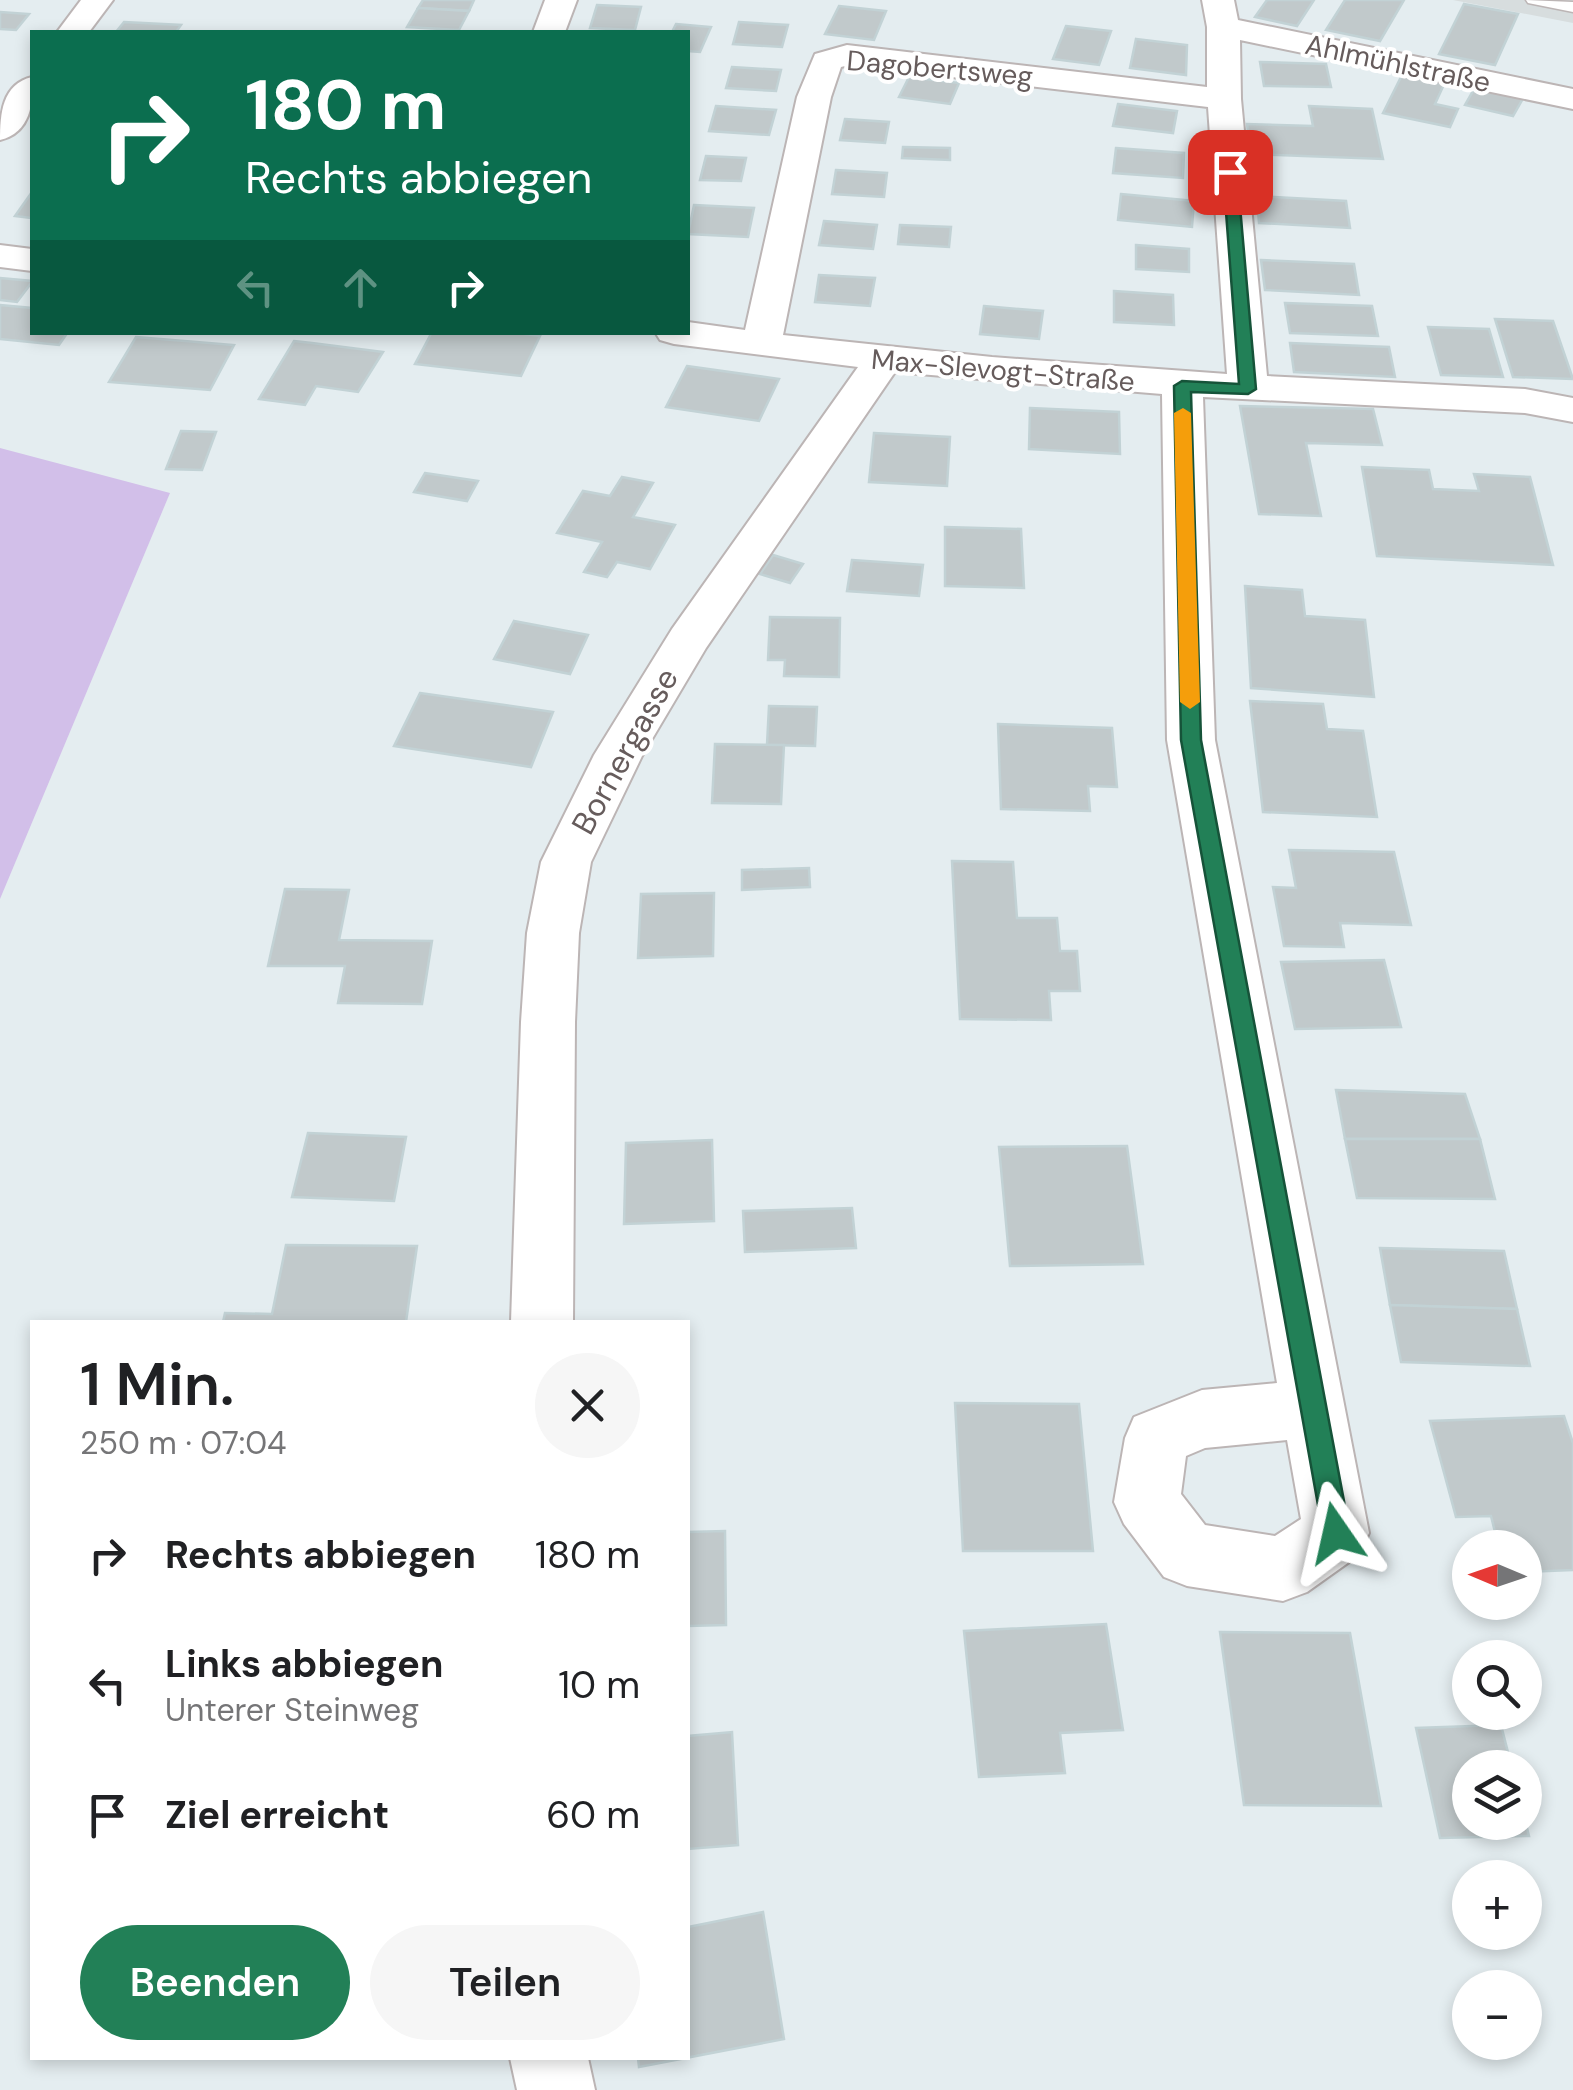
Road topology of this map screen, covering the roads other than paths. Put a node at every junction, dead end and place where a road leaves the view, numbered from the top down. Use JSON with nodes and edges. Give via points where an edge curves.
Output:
{"nodes":[{"id":1,"x":96,"y":0,"type":"edge"},
{"id":2,"x":560,"y":0,"type":"edge"},
{"id":3,"x":1534,"y":0,"type":"edge"},
{"id":4,"x":1573,"y":8,"type":"edge"},
{"id":5,"x":1221,"y":13,"type":"edge"},
{"id":6,"x":74,"y":30,"type":"edge"},
{"id":7,"x":549,"y":30,"type":"edge"},
{"id":8,"x":30,"y":90,"type":"edge"},
{"id":9,"x":1224,"y":99,"type":"junction"},
{"id":10,"x":1573,"y":99,"type":"edge"},
{"id":11,"x":0,"y":130,"type":"edge"},
{"id":12,"x":0,"y":256,"type":"edge"},
{"id":13,"x":30,"y":260,"type":"edge"},
{"id":14,"x":690,"y":334,"type":"edge"},
{"id":15,"x":760,"y":345,"type":"junction"},
{"id":16,"x":883,"y":360,"type":"junction"},
{"id":17,"x":1182,"y":386,"type":"junction"},
{"id":18,"x":1248,"y":389,"type":"junction"},
{"id":19,"x":1573,"y":410,"type":"edge"},
{"id":20,"x":542,"y":1320,"type":"edge"},
{"id":21,"x":1312,"y":1409,"type":"dead end"},
{"id":22,"x":549,"y":2060,"type":"edge"},
{"id":23,"x":556,"y":2090,"type":"edge"}],
"edges":[{"from":1,"to":6,"type":"street"},
{"from":2,"to":7,"type":"street"},
{"from":3,"to":4,"type":"lane"},
{"from":5,"to":9,"type":"street"},
{"from":5,"to":10,"type":"street","name":"Ahlmühlstraße"},
{"from":8,"to":11,"type":"street"},
{"from":9,"to":15,"type":"street","name":"Dagobertsweg","via":[[869,57],[827,61]]},
{"from":9,"to":18,"type":"street"},
{"from":12,"to":13,"type":"street"},
{"from":14,"to":15,"type":"street","name":"Max-Slevogt-Straße"},
{"from":15,"to":16,"type":"street","name":"Max-Slevogt-Straße"},
{"from":16,"to":17,"type":"street","name":"Max-Slevogt-Straße"},
{"from":16,"to":20,"type":"street","name":"Bornergasse","via":[[688,640],[585,815],[566,862],[548,1022]]},
{"from":17,"to":18,"type":"street","name":"Max-Slevogt-Straße"},
{"from":17,"to":21,"type":"street","via":[[1191,740]]},
{"from":18,"to":19,"type":"street","name":"Max-Slevogt-Straße","via":[[1526,401]]},
{"from":22,"to":23,"type":"street"}]}
